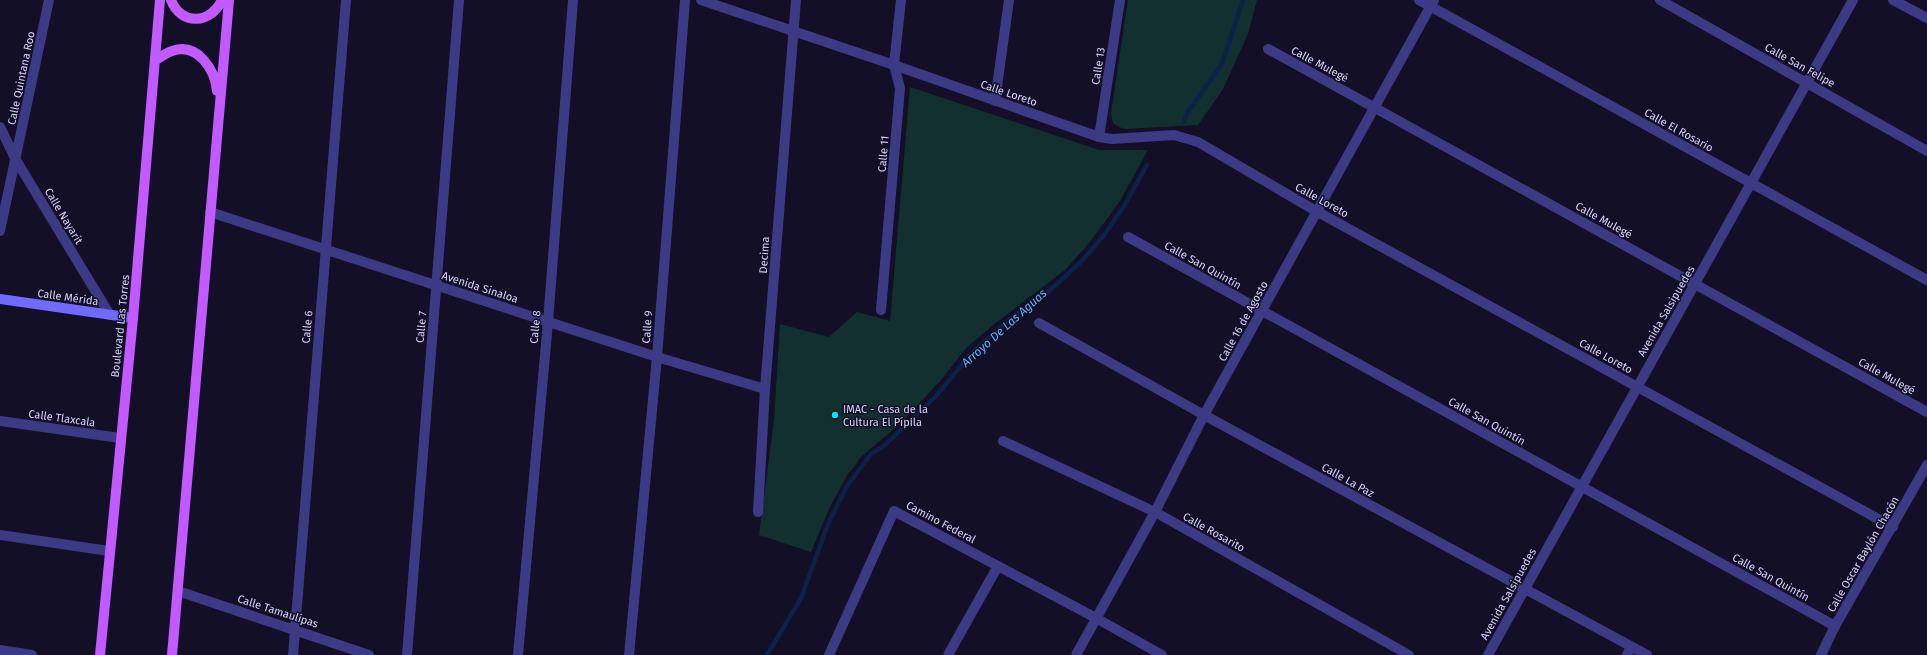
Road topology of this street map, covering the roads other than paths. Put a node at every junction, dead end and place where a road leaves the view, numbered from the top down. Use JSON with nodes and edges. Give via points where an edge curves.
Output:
{"nodes":[{"id":1,"x":49,"y":0,"type":"edge"},
{"id":2,"x":160,"y":0,"type":"edge"},
{"id":3,"x":171,"y":0,"type":"edge"},
{"id":4,"x":222,"y":0,"type":"edge"},
{"id":5,"x":229,"y":0,"type":"edge"},
{"id":6,"x":346,"y":0,"type":"edge"},
{"id":7,"x":459,"y":0,"type":"edge"},
{"id":8,"x":573,"y":0,"type":"edge"},
{"id":9,"x":685,"y":0,"type":"edge"},
{"id":10,"x":701,"y":0,"type":"edge"},
{"id":11,"x":796,"y":0,"type":"edge"},
{"id":12,"x":901,"y":0,"type":"edge"},
{"id":13,"x":1009,"y":0,"type":"edge"},
{"id":14,"x":1120,"y":0,"type":"edge"},
{"id":15,"x":1419,"y":0,"type":"edge"},
{"id":16,"x":1660,"y":0,"type":"edge"},
{"id":17,"x":1853,"y":0,"type":"edge"},
{"id":18,"x":1893,"y":0,"type":"edge"},
{"id":19,"x":1432,"y":3,"type":"edge"},
{"id":20,"x":1927,"y":18,"type":"edge"},
{"id":21,"x":793,"y":32,"type":"junction"},
{"id":22,"x":1268,"y":49,"type":"dead end"},
{"id":23,"x":156,"y":60,"type":"junction"},
{"id":24,"x":894,"y":65,"type":"junction"},
{"id":25,"x":1807,"y":83,"type":"junction"},
{"id":26,"x":995,"y":101,"type":"junction"},
{"id":27,"x":1374,"y":107,"type":"junction"},
{"id":28,"x":219,"y":111,"type":"junction"},
{"id":29,"x":0,"y":127,"type":"edge"},
{"id":30,"x":1099,"y":136,"type":"junction"},
{"id":31,"x":1927,"y":151,"type":"edge"},
{"id":32,"x":16,"y":160,"type":"junction"},
{"id":33,"x":1752,"y":184,"type":"junction"},
{"id":34,"x":1316,"y":211,"type":"junction"},
{"id":35,"x":210,"y":212,"type":"junction"},
{"id":36,"x":0,"y":230,"type":"edge"},
{"id":37,"x":1128,"y":237,"type":"dead end"},
{"id":38,"x":325,"y":250,"type":"junction"},
{"id":39,"x":1927,"y":280,"type":"edge"},
{"id":40,"x":1696,"y":284,"type":"junction"},
{"id":41,"x":436,"y":285,"type":"junction"},
{"id":42,"x":0,"y":299,"type":"edge"},
{"id":43,"x":881,"y":310,"type":"dead end"},
{"id":44,"x":1262,"y":311,"type":"junction"},
{"id":45,"x":110,"y":315,"type":"junction"},
{"id":46,"x":133,"y":318,"type":"junction"},
{"id":47,"x":548,"y":322,"type":"junction"},
{"id":48,"x":1039,"y":323,"type":"dead end"},
{"id":49,"x":657,"y":357,"type":"junction"},
{"id":50,"x":1636,"y":387,"type":"junction"},
{"id":51,"x":765,"y":389,"type":"junction"},
{"id":52,"x":1927,"y":412,"type":"edge"},
{"id":53,"x":1204,"y":415,"type":"junction"},
{"id":54,"x":0,"y":421,"type":"edge"},
{"id":55,"x":120,"y":438,"type":"junction"},
{"id":56,"x":1003,"y":441,"type":"dead end"},
{"id":57,"x":1927,"y":465,"type":"edge"},
{"id":58,"x":1582,"y":487,"type":"junction"},
{"id":59,"x":758,"y":512,"type":"dead end"},
{"id":60,"x":1155,"y":512,"type":"junction"},
{"id":61,"x":1893,"y":527,"type":"junction"},
{"id":62,"x":0,"y":535,"type":"edge"},
{"id":63,"x":109,"y":551,"type":"junction"},
{"id":64,"x":998,"y":566,"type":"junction"},
{"id":65,"x":1525,"y":590,"type":"junction"},
{"id":66,"x":178,"y":591,"type":"junction"},
{"id":67,"x":1096,"y":618,"type":"junction"},
{"id":68,"x":1835,"y":626,"type":"junction"},
{"id":69,"x":295,"y":629,"type":"junction"},
{"id":70,"x":0,"y":650,"type":"edge"},
{"id":71,"x":1629,"y":651,"type":"edge"},
{"id":72,"x":32,"y":655,"type":"edge"},
{"id":73,"x":100,"y":655,"type":"edge"},
{"id":74,"x":172,"y":655,"type":"edge"},
{"id":75,"x":293,"y":655,"type":"edge"},
{"id":76,"x":369,"y":655,"type":"edge"},
{"id":77,"x":407,"y":655,"type":"edge"},
{"id":78,"x":518,"y":655,"type":"edge"},
{"id":79,"x":629,"y":655,"type":"edge"},
{"id":80,"x":828,"y":655,"type":"edge"},
{"id":81,"x":948,"y":655,"type":"edge"},
{"id":82,"x":1076,"y":655,"type":"edge"},
{"id":83,"x":1162,"y":655,"type":"edge"},
{"id":84,"x":1409,"y":655,"type":"edge"},
{"id":85,"x":1488,"y":655,"type":"edge"},
{"id":86,"x":1647,"y":655,"type":"edge"},
{"id":87,"x":1821,"y":655,"type":"edge"}],
"edges":[{"from":1,"to":32,"type":"street","name":"Calle Quintana Roo"},
{"from":2,"to":23,"type":"main road","name":"Boulevard Las Torres"},
{"from":3,"to":4,"type":"main road","via":[[179,12],[188,18],[200,18],[214,12]]},
{"from":5,"to":28,"type":"main road"},
{"from":6,"to":38,"type":"street","name":"Calle 6"},
{"from":7,"to":41,"type":"street","name":"Calle 7"},
{"from":8,"to":47,"type":"street","name":"Calle 8"},
{"from":9,"to":49,"type":"street","name":"Calle 9"},
{"from":10,"to":21,"type":"street","name":"Calle Loreto"},
{"from":11,"to":21,"type":"street","name":"Decima"},
{"from":12,"to":24,"type":"street","name":"Calle 11"},
{"from":13,"to":26,"type":"street"},
{"from":14,"to":30,"type":"street","name":"Calle 13"},
{"from":15,"to":19,"type":"street","name":"Calle El Rosario"},
{"from":16,"to":25,"type":"street","name":"Calle San Felipe"},
{"from":17,"to":25,"type":"street","name":"Avenida Salsipuedes"},
{"from":18,"to":20,"type":"street"},
{"from":19,"to":27,"type":"street","name":"Calle 16 de Agosto"},
{"from":19,"to":33,"type":"street","name":"Calle El Rosario"},
{"from":21,"to":24,"type":"street","name":"Calle Loreto"},
{"from":21,"to":51,"type":"street","name":"Decima"},
{"from":22,"to":27,"type":"street","name":"Calle Mulegé"},
{"from":23,"to":28,"type":"main road","via":[[173,51],[181,50],[202,58],[214,74]]},
{"from":23,"to":46,"type":"main road","name":"Boulevard Las Torres"},
{"from":24,"to":26,"type":"street","name":"Calle Loreto"},
{"from":24,"to":43,"type":"street","name":"Calle 11","via":[[900,88]]},
{"from":25,"to":31,"type":"street","name":"Calle San Felipe"},
{"from":25,"to":33,"type":"street","name":"Avenida Salsipuedes"},
{"from":26,"to":30,"type":"street","name":"Calle Loreto"},
{"from":27,"to":34,"type":"street","name":"Calle 16 de Agosto"},
{"from":27,"to":40,"type":"street","name":"Calle Mulegé"},
{"from":28,"to":35,"type":"main road"},
{"from":29,"to":32,"type":"street","name":"Calle Nayarit"},
{"from":30,"to":34,"type":"street","name":"Calle Loreto","via":[[1112,138],[1174,135],[1198,142]]},
{"from":32,"to":36,"type":"street","name":"Calle Quintana Roo"},
{"from":32,"to":45,"type":"street","name":"Calle Nayarit"},
{"from":33,"to":39,"type":"street","name":"Calle El Rosario"},
{"from":33,"to":40,"type":"street","name":"Avenida Salsipuedes"},
{"from":34,"to":44,"type":"street","name":"Calle 16 de Agosto"},
{"from":34,"to":50,"type":"street","name":"Calle Loreto"},
{"from":35,"to":38,"type":"street","name":"Avenida Sinaloa"},
{"from":35,"to":66,"type":"main road"},
{"from":37,"to":44,"type":"street","name":"Calle San Quintín"},
{"from":38,"to":41,"type":"street","name":"Avenida Sinaloa"},
{"from":38,"to":69,"type":"street","name":"Calle 6"},
{"from":40,"to":50,"type":"street","name":"Avenida Salsipuedes"},
{"from":40,"to":52,"type":"street","name":"Calle Mulegé"},
{"from":41,"to":47,"type":"street","name":"Avenida Sinaloa"},
{"from":41,"to":77,"type":"street","name":"Calle 7"},
{"from":42,"to":45,"type":"main road","name":"Calle Mérida"},
{"from":44,"to":53,"type":"street","name":"Calle 16 de Agosto"},
{"from":44,"to":58,"type":"street","name":"Calle San Quintín"},
{"from":45,"to":46,"type":"main road","name":"Calle Mérida"},
{"from":46,"to":55,"type":"main road","name":"Boulevard Las Torres"},
{"from":47,"to":49,"type":"street","name":"Avenida Sinaloa"},
{"from":47,"to":78,"type":"street","name":"Calle 8"},
{"from":48,"to":53,"type":"street","name":"Calle La Paz"},
{"from":49,"to":51,"type":"street","name":"Avenida Sinaloa"},
{"from":49,"to":79,"type":"street","name":"Calle 9"},
{"from":50,"to":58,"type":"street","name":"Avenida Salsipuedes"},
{"from":50,"to":61,"type":"street","name":"Calle Loreto"},
{"from":51,"to":59,"type":"street","name":"Decima"},
{"from":53,"to":60,"type":"street","name":"Calle 16 de Agosto"},
{"from":53,"to":65,"type":"street","name":"Calle La Paz"},
{"from":54,"to":55,"type":"street","name":"Calle Tlaxcala"},
{"from":55,"to":63,"type":"main road","name":"Boulevard Las Torres"},
{"from":56,"to":60,"type":"street","name":"Calle Rosarito"},
{"from":57,"to":61,"type":"street","name":"Calle Oscar Baylón Chacón"},
{"from":58,"to":65,"type":"street","name":"Avenida Salsipuedes"},
{"from":58,"to":68,"type":"street","name":"Calle San Quintín"},
{"from":60,"to":67,"type":"street","name":"Calle 16 de Agosto"},
{"from":60,"to":84,"type":"street","name":"Calle Rosarito"},
{"from":61,"to":68,"type":"street","name":"Calle Oscar Baylón Chacón"},
{"from":62,"to":63,"type":"street"},
{"from":63,"to":73,"type":"main road","name":"Boulevard Las Torres"},
{"from":64,"to":67,"type":"street","name":"Camino Federal"},
{"from":64,"to":80,"type":"street","name":"Camino Federal","via":[[894,511]]},
{"from":64,"to":81,"type":"street"},
{"from":65,"to":71,"type":"street","name":"Calle La Paz"},
{"from":65,"to":85,"type":"street","name":"Avenida Salsipuedes"},
{"from":66,"to":69,"type":"street","name":"Calle Tamaulipas"},
{"from":66,"to":74,"type":"main road"},
{"from":67,"to":82,"type":"street","name":"Calle 16 de Agosto"},
{"from":67,"to":83,"type":"street","name":"Camino Federal"},
{"from":68,"to":87,"type":"street","name":"Calle Oscar Baylón Chacón"},
{"from":69,"to":75,"type":"street","name":"Calle 6"},
{"from":69,"to":76,"type":"street","name":"Calle Tamaulipas"},
{"from":70,"to":72,"type":"street"},
{"from":71,"to":86,"type":"street","name":"Calle La Paz"}]}
